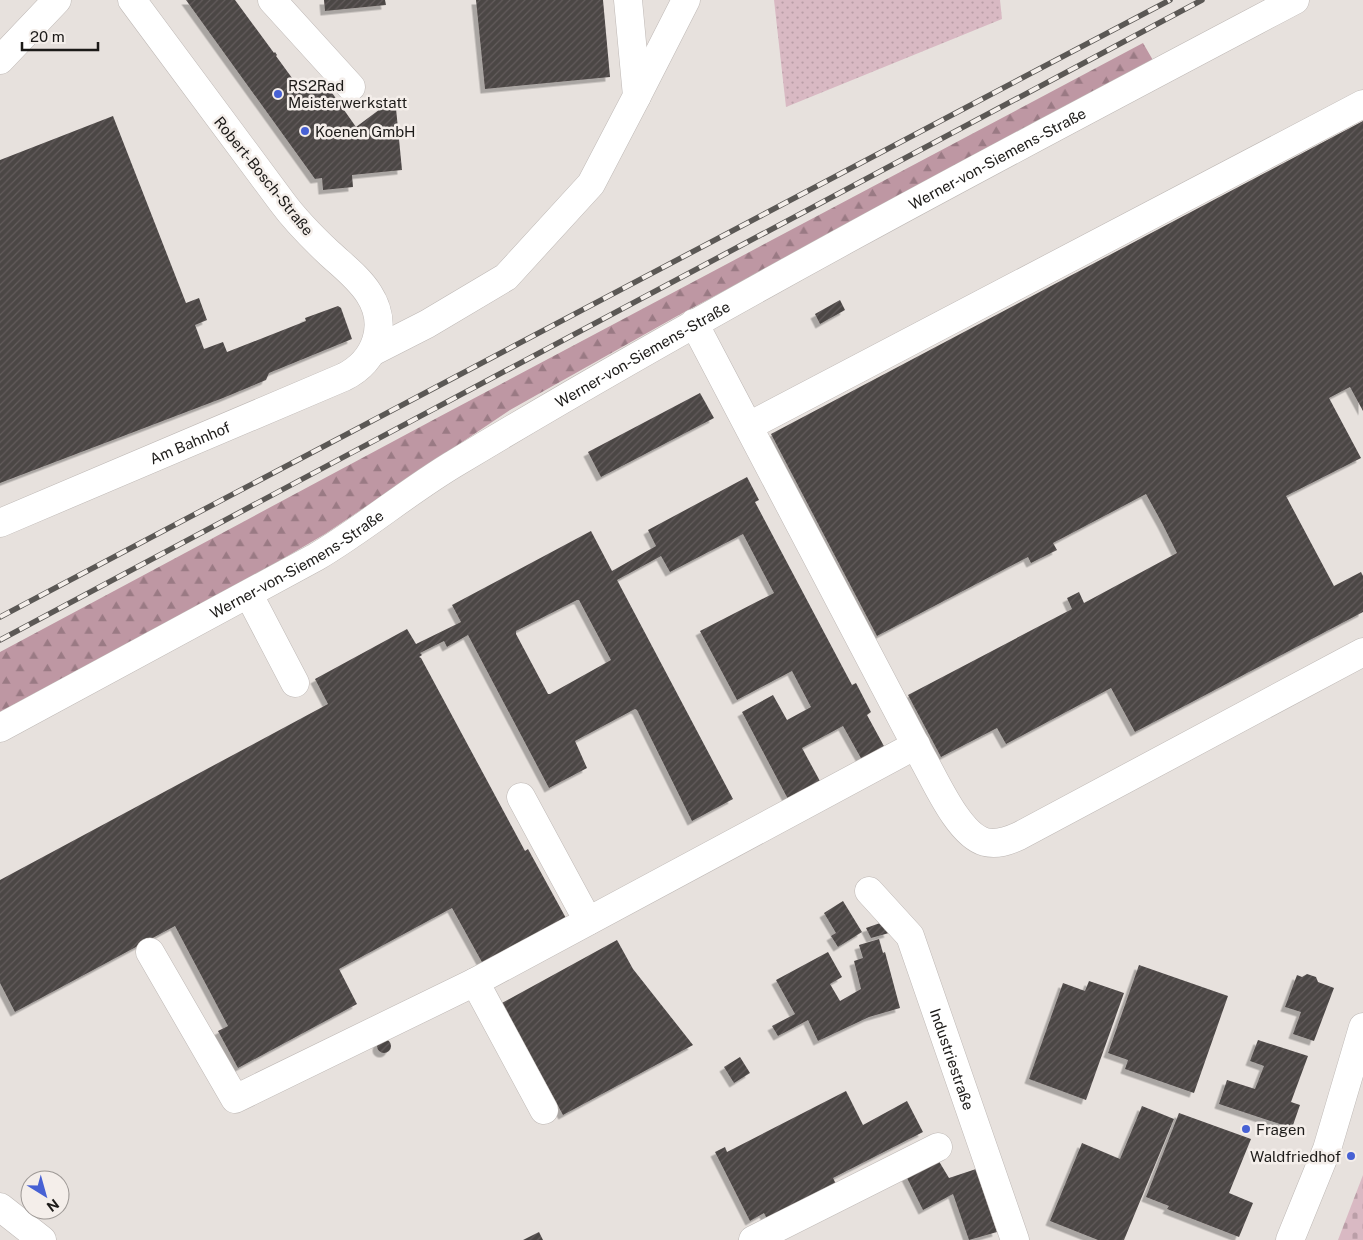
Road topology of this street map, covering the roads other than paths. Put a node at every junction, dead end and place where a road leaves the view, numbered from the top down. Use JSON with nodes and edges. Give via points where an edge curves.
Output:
{"nodes":[{"id":1,"x":57,"y":0,"type":"edge"},
{"id":2,"x":132,"y":0,"type":"edge"},
{"id":3,"x":272,"y":0,"type":"edge"},
{"id":4,"x":628,"y":0,"type":"edge"},
{"id":5,"x":686,"y":0,"type":"edge"},
{"id":6,"x":1295,"y":0,"type":"edge"},
{"id":7,"x":0,"y":60,"type":"edge"},
{"id":8,"x":351,"y":86,"type":"dead end"},
{"id":9,"x":637,"y":96,"type":"junction"},
{"id":10,"x":1363,"y":104,"type":"edge"},
{"id":11,"x":694,"y":323,"type":"junction"},
{"id":12,"x":372,"y":352,"type":"junction"},
{"id":13,"x":749,"y":426,"type":"junction"},
{"id":14,"x":0,"y":523,"type":"edge"},
{"id":15,"x":249,"y":595,"type":"junction"},
{"id":16,"x":1363,"y":652,"type":"edge"},
{"id":17,"x":295,"y":683,"type":"dead end"},
{"id":18,"x":0,"y":728,"type":"edge"},
{"id":19,"x":916,"y":745,"type":"junction"},
{"id":20,"x":522,"y":797,"type":"dead end"},
{"id":21,"x":869,"y":891,"type":"dead end"},
{"id":22,"x":588,"y":921,"type":"junction"},
{"id":23,"x":150,"y":952,"type":"dead end"},
{"id":24,"x":474,"y":982,"type":"junction"},
{"id":25,"x":1363,"y":1027,"type":"edge"},
{"id":26,"x":544,"y":1110,"type":"dead end"},
{"id":27,"x":938,"y":1147,"type":"dead end"},
{"id":28,"x":0,"y":1207,"type":"edge"},
{"id":29,"x":42,"y":1240,"type":"edge"},
{"id":30,"x":753,"y":1240,"type":"edge"},
{"id":31,"x":1015,"y":1240,"type":"edge"},
{"id":32,"x":1290,"y":1240,"type":"edge"}],
"edges":[{"from":1,"to":7,"type":"street"},
{"from":2,"to":12,"type":"street","name":"Robert-Bosch-Straße","via":[[299,224],[370,294],[379,318],[378,337]]},
{"from":3,"to":8,"type":"street"},
{"from":4,"to":9,"type":"street"},
{"from":5,"to":9,"type":"street"},
{"from":6,"to":11,"type":"street","name":"Werner-von-Siemens-Straße","via":[[922,197]]},
{"from":9,"to":12,"type":"street","via":[[591,184],[506,277]]},
{"from":10,"to":13,"type":"street"},
{"from":11,"to":13,"type":"street"},
{"from":11,"to":15,"type":"street","name":"Werner-von-Siemens-Straße","via":[[455,463],[350,536]]},
{"from":12,"to":14,"type":"street","name":"Am Bahnhof","via":[[358,369],[344,377]]},
{"from":13,"to":19,"type":"street"},
{"from":15,"to":17,"type":"street"},
{"from":15,"to":18,"type":"street","name":"Werner-von-Siemens-Straße"},
{"from":16,"to":19,"type":"street","via":[[1019,836],[996,844],[984,842],[967,830],[940,791]]},
{"from":19,"to":22,"type":"street"},
{"from":20,"to":22,"type":"street"},
{"from":21,"to":31,"type":"street","name":"Industriestraße","via":[[910,936]]},
{"from":22,"to":24,"type":"street"},
{"from":23,"to":24,"type":"street","via":[[235,1098]]},
{"from":24,"to":26,"type":"street"},
{"from":25,"to":32,"type":"street","via":[[1326,1149]]},
{"from":27,"to":30,"type":"street"},
{"from":28,"to":29,"type":"street"}]}
